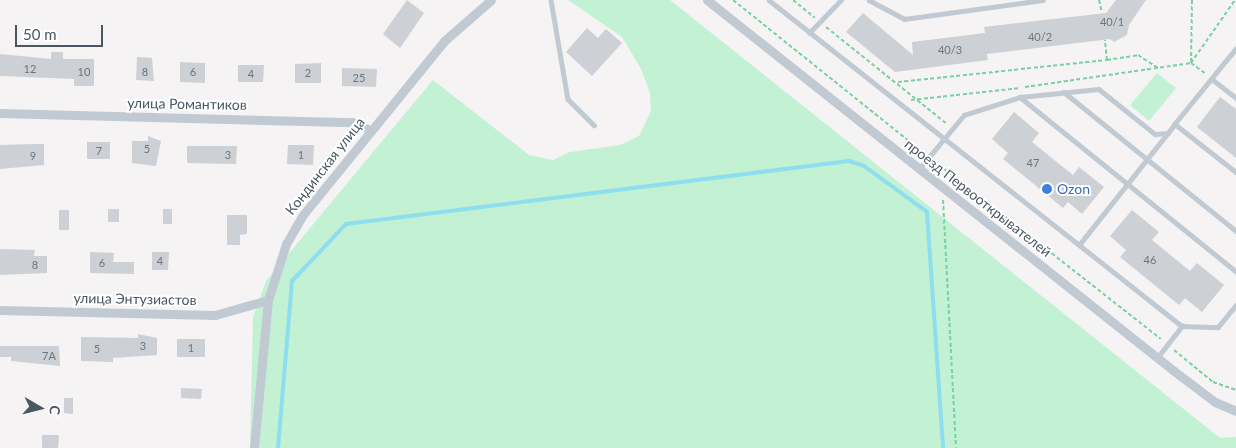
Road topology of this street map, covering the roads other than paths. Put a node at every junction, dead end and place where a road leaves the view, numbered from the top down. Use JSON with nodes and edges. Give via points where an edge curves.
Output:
{"nodes":[{"id":1,"x":491,"y":0,"type":"edge"},
{"id":2,"x":551,"y":0,"type":"edge"},
{"id":3,"x":707,"y":0,"type":"edge"},
{"id":4,"x":769,"y":0,"type":"edge"},
{"id":5,"x":841,"y":0,"type":"edge"},
{"id":6,"x":869,"y":0,"type":"edge"},
{"id":7,"x":1043,"y":0,"type":"edge"},
{"id":8,"x":809,"y":33,"type":"junction"},
{"id":9,"x":1236,"y":48,"type":"edge"},
{"id":10,"x":1212,"y":79,"type":"junction"},
{"id":11,"x":1064,"y":92,"type":"junction"},
{"id":12,"x":1020,"y":97,"type":"junction"},
{"id":13,"x":1236,"y":98,"type":"edge"},
{"id":14,"x":0,"y":113,"type":"edge"},
{"id":15,"x":1175,"y":124,"type":"junction"},
{"id":16,"x":594,"y":125,"type":"dead end"},
{"id":17,"x":370,"y":130,"type":"junction"},
{"id":18,"x":1168,"y":133,"type":"junction"},
{"id":19,"x":945,"y":138,"type":"junction"},
{"id":20,"x":1146,"y":160,"type":"junction"},
{"id":21,"x":919,"y":169,"type":"junction"},
{"id":22,"x":1236,"y":172,"type":"edge"},
{"id":23,"x":1126,"y":185,"type":"junction"},
{"id":24,"x":1236,"y":231,"type":"edge"},
{"id":25,"x":1079,"y":245,"type":"junction"},
{"id":26,"x":1236,"y":270,"type":"edge"},
{"id":27,"x":268,"y":300,"type":"junction"},
{"id":28,"x":1236,"y":305,"type":"edge"},
{"id":29,"x":0,"y":310,"type":"edge"},
{"id":30,"x":1182,"y":326,"type":"junction"},
{"id":31,"x":1158,"y":358,"type":"junction"},
{"id":32,"x":1236,"y":411,"type":"edge"},
{"id":33,"x":254,"y":448,"type":"edge"}],
"edges":[{"from":1,"to":17,"type":"street","name":"Кондинская улица","via":[[444,40]]},
{"from":2,"to":16,"type":"lane","via":[[568,99]]},
{"from":3,"to":21,"type":"street","name":"проезд Первооткрывателей"},
{"from":4,"to":8,"type":"lane"},
{"from":5,"to":8,"type":"lane"},
{"from":6,"to":7,"type":"lane","via":[[904,19]]},
{"from":8,"to":19,"type":"lane"},
{"from":9,"to":10,"type":"lane"},
{"from":10,"to":13,"type":"lane"},
{"from":10,"to":15,"type":"lane"},
{"from":11,"to":12,"type":"lane"},
{"from":11,"to":18,"type":"lane","via":[[1099,89],[1155,134]]},
{"from":11,"to":20,"type":"lane"},
{"from":12,"to":19,"type":"lane","via":[[971,110]]},
{"from":12,"to":23,"type":"lane"},
{"from":14,"to":17,"type":"street","name":"улица Романтиков","via":[[352,122]]},
{"from":15,"to":18,"type":"lane"},
{"from":15,"to":22,"type":"lane"},
{"from":17,"to":27,"type":"street","name":"Кондинская улица","via":[[296,226],[273,275]]},
{"from":18,"to":20,"type":"lane"},
{"from":19,"to":21,"type":"lane"},
{"from":19,"to":25,"type":"lane"},
{"from":20,"to":23,"type":"lane"},
{"from":20,"to":24,"type":"lane"},
{"from":21,"to":31,"type":"street","name":"проезд Первооткрывателей"},
{"from":23,"to":25,"type":"lane"},
{"from":23,"to":26,"type":"lane"},
{"from":25,"to":30,"type":"lane"},
{"from":27,"to":29,"type":"street","name":"улица Энтузиастов","via":[[215,315]]},
{"from":27,"to":33,"type":"street","name":"Кондинская улица"},
{"from":28,"to":30,"type":"lane","via":[[1218,327]]},
{"from":30,"to":31,"type":"lane"},
{"from":31,"to":32,"type":"street","name":"проезд Первооткрывателей","via":[[1206,396]]}]}
